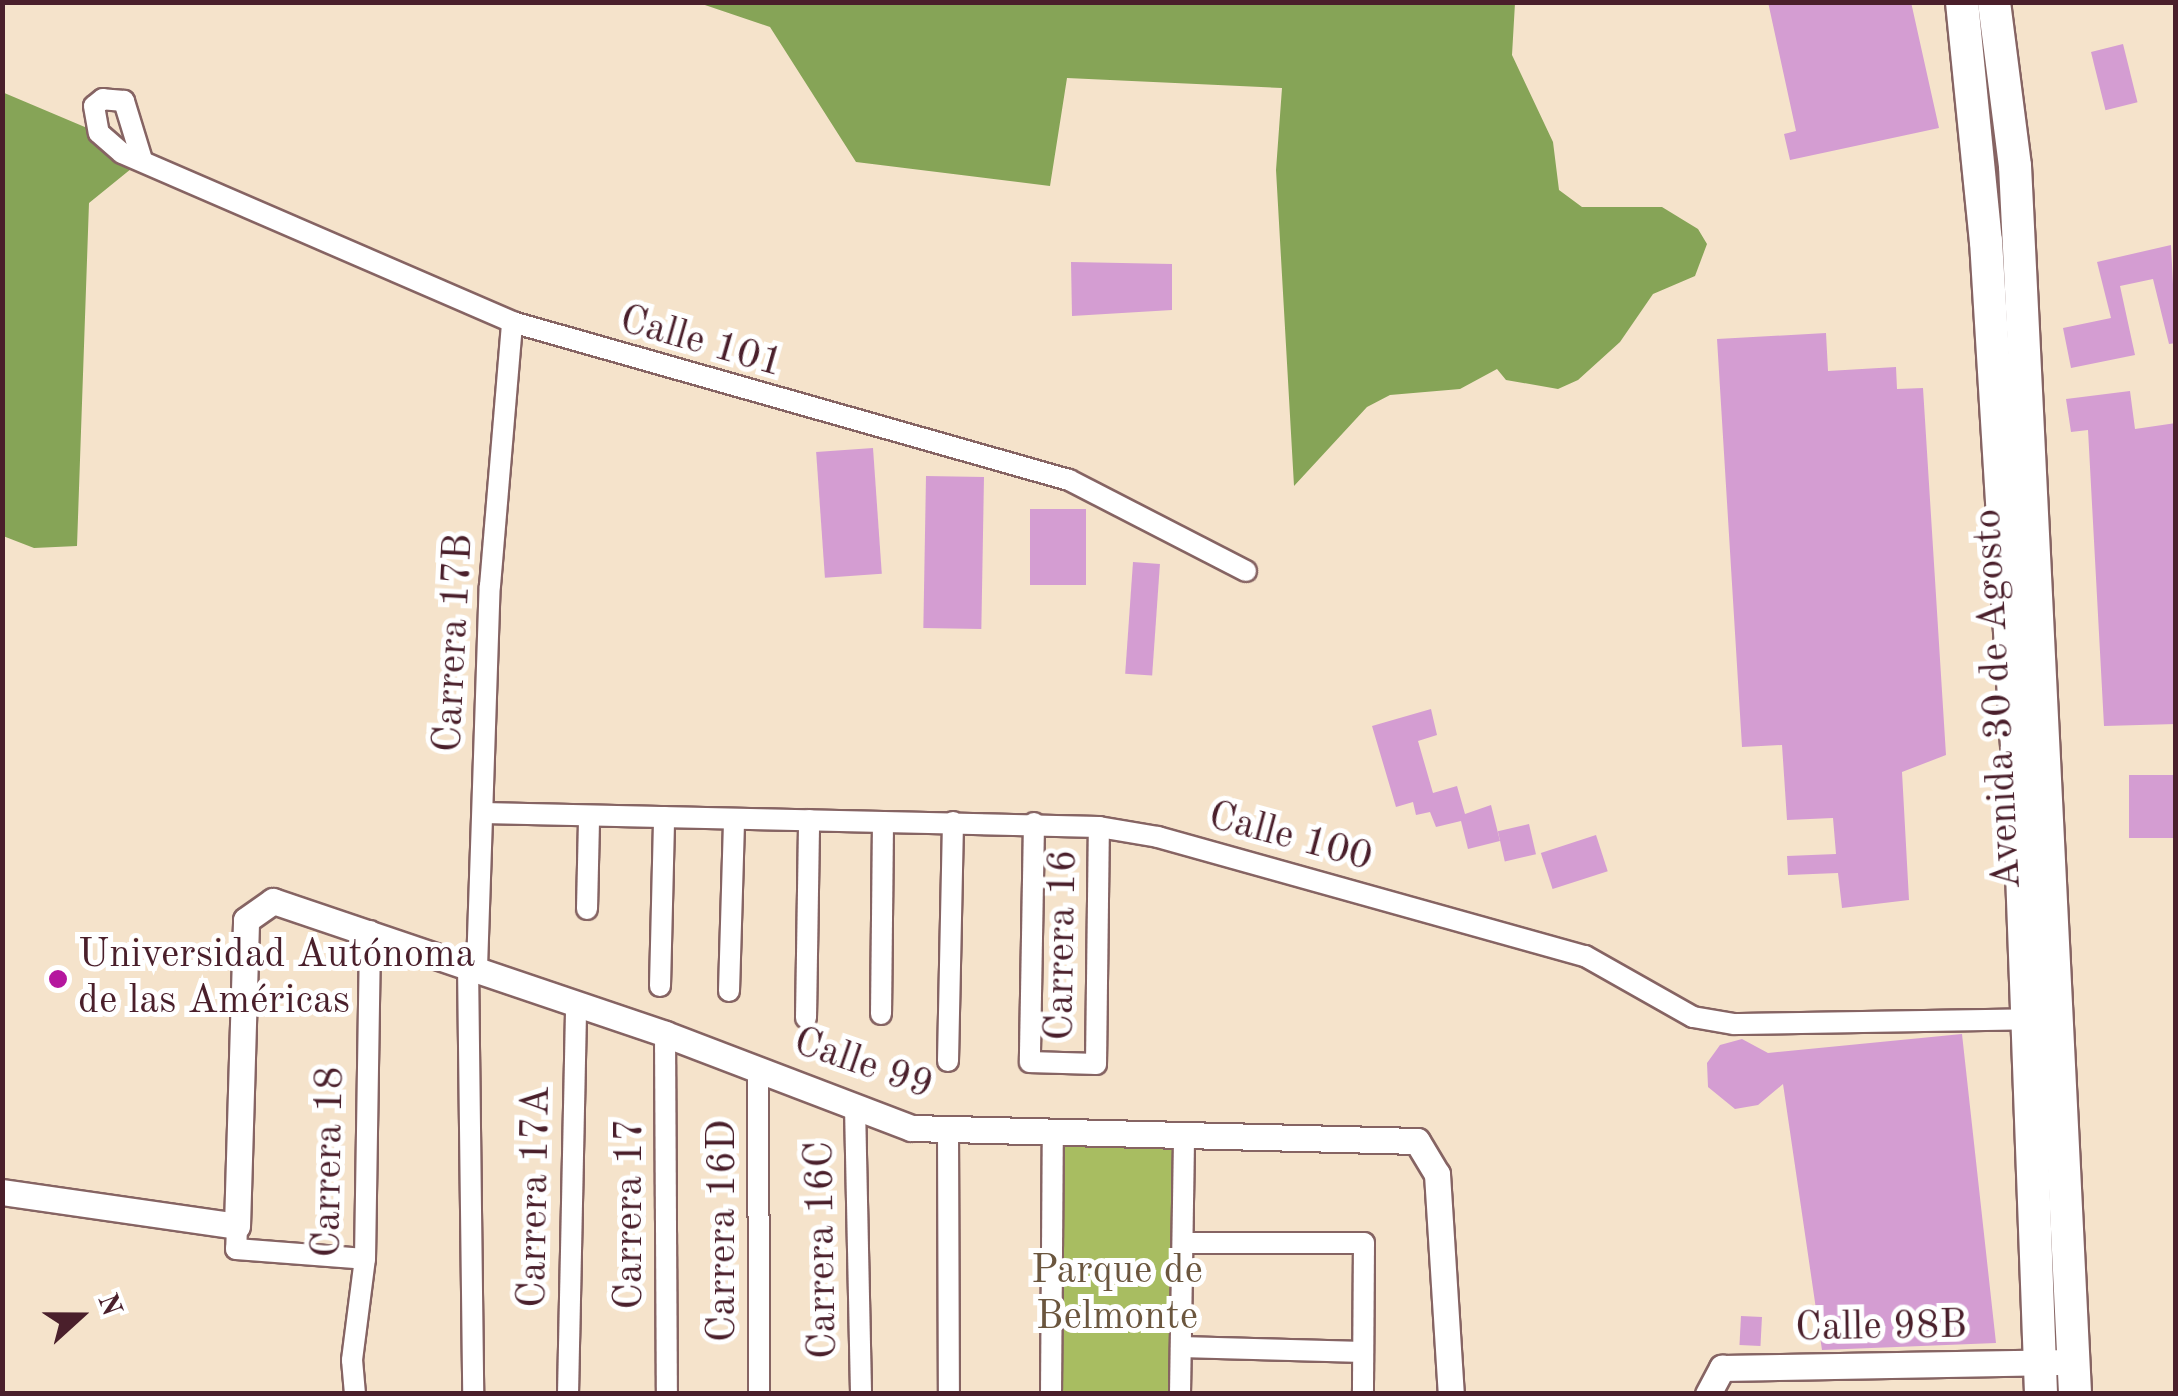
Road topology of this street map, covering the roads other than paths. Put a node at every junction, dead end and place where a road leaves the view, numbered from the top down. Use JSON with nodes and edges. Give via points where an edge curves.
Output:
{"nodes":[{"id":1,"x":1962,"y":2,"type":"edge"},
{"id":2,"x":1994,"y":2,"type":"edge"},
{"id":3,"x":142,"y":160,"type":"dead end"},
{"id":4,"x":512,"y":322,"type":"junction"},
{"id":5,"x":1246,"y":572,"type":"dead end"},
{"id":6,"x":484,"y":813,"type":"junction"},
{"id":7,"x":664,"y":817,"type":"junction"},
{"id":8,"x":589,"y":818,"type":"junction"},
{"id":9,"x":734,"y":819,"type":"junction"},
{"id":10,"x":809,"y":820,"type":"junction"},
{"id":11,"x":884,"y":822,"type":"junction"},
{"id":12,"x":953,"y":822,"type":"junction"},
{"id":13,"x":1034,"y":823,"type":"junction"},
{"id":14,"x":1099,"y":828,"type":"junction"},
{"id":15,"x":587,"y":909,"type":"dead end"},
{"id":16,"x":370,"y":931,"type":"junction"},
{"id":17,"x":472,"y":966,"type":"junction"},
{"id":18,"x":660,"y":986,"type":"dead end"},
{"id":19,"x":730,"y":990,"type":"dead end"},
{"id":20,"x":576,"y":1003,"type":"junction"},
{"id":21,"x":880,"y":1014,"type":"dead end"},
{"id":22,"x":806,"y":1018,"type":"dead end"},
{"id":23,"x":2041,"y":1019,"type":"junction"},
{"id":24,"x":666,"y":1034,"type":"junction"},
{"id":25,"x":948,"y":1061,"type":"dead end"},
{"id":26,"x":758,"y":1069,"type":"junction"},
{"id":27,"x":856,"y":1106,"type":"junction"},
{"id":28,"x":948,"y":1131,"type":"junction"},
{"id":29,"x":1052,"y":1132,"type":"junction"},
{"id":30,"x":1184,"y":1136,"type":"junction"},
{"id":31,"x":2,"y":1192,"type":"edge"},
{"id":32,"x":236,"y":1238,"type":"junction"},
{"id":33,"x":1183,"y":1243,"type":"junction"},
{"id":34,"x":365,"y":1259,"type":"junction"},
{"id":35,"x":1181,"y":1348,"type":"junction"},
{"id":36,"x":1363,"y":1352,"type":"junction"},
{"id":37,"x":2040,"y":1378,"type":"edge"},
{"id":38,"x":2074,"y":1378,"type":"edge"},
{"id":39,"x":1449,"y":1385,"type":"edge"},
{"id":40,"x":355,"y":1394,"type":"edge"},
{"id":41,"x":473,"y":1394,"type":"edge"},
{"id":42,"x":568,"y":1394,"type":"edge"},
{"id":43,"x":667,"y":1394,"type":"edge"},
{"id":44,"x":759,"y":1394,"type":"edge"},
{"id":45,"x":861,"y":1394,"type":"edge"},
{"id":46,"x":949,"y":1394,"type":"edge"},
{"id":47,"x":1051,"y":1394,"type":"edge"},
{"id":48,"x":1180,"y":1394,"type":"edge"},
{"id":49,"x":1363,"y":1394,"type":"edge"},
{"id":50,"x":1708,"y":1394,"type":"edge"}],
"edges":[{"from":1,"to":23,"type":"main road","name":"Avenida 30 de Agosto"},
{"from":2,"to":23,"type":"main road","name":"Avenida 30 de Agosto","via":[[2015,166]]},
{"from":3,"to":4,"type":"street","name":"Calle 101"},
{"from":4,"to":5,"type":"street","name":"Calle 101","via":[[1069,480]]},
{"from":4,"to":6,"type":"street","name":"Carrera 17B","via":[[490,586]]},
{"from":6,"to":8,"type":"street","name":"Calle 100"},
{"from":6,"to":17,"type":"street","name":"Carrera 17B"},
{"from":7,"to":8,"type":"street","name":"Calle 100"},
{"from":7,"to":9,"type":"street","name":"Calle 100"},
{"from":7,"to":18,"type":"street"},
{"from":8,"to":15,"type":"street"},
{"from":9,"to":10,"type":"street","name":"Calle 100"},
{"from":9,"to":19,"type":"street"},
{"from":10,"to":11,"type":"street","name":"Calle 100"},
{"from":10,"to":22,"type":"street"},
{"from":11,"to":12,"type":"street","name":"Calle 100"},
{"from":11,"to":21,"type":"street"},
{"from":12,"to":13,"type":"street","name":"Calle 100"},
{"from":12,"to":25,"type":"street"},
{"from":13,"to":14,"type":"street","name":"Calle 100"},
{"from":13,"to":14,"type":"street","name":"Carrera 16","via":[[1030,1062],[1096,1064]]},
{"from":14,"to":23,"type":"street","name":"Calle 100","via":[[1158,837],[1585,956],[1693,1017],[1734,1024]]},
{"from":16,"to":17,"type":"street","name":"Calle 99"},
{"from":16,"to":32,"type":"street","name":"Calle 99","via":[[273,901],[246,920]]},
{"from":16,"to":34,"type":"street","name":"Carrera 18"},
{"from":17,"to":20,"type":"street","name":"Calle 99"},
{"from":17,"to":41,"type":"street","name":"Carrera 17B"},
{"from":20,"to":24,"type":"street","name":"Calle 99"},
{"from":20,"to":42,"type":"street","name":"Carrera 17A"},
{"from":23,"to":37,"type":"main road","name":"Avenida 30 de Agosto"},
{"from":23,"to":38,"type":"main road","name":"Avenida 30 de Agosto"},
{"from":24,"to":26,"type":"street","name":"Calle 99"},
{"from":24,"to":43,"type":"street","name":"Carrera 17"},
{"from":26,"to":27,"type":"street","name":"Calle 99"},
{"from":26,"to":44,"type":"street","name":"Carrera 16D"},
{"from":27,"to":28,"type":"street","name":"Calle 99","via":[[911,1128]]},
{"from":27,"to":45,"type":"street","name":"Carrera 16C"},
{"from":28,"to":29,"type":"street","name":"Calle 99"},
{"from":28,"to":46,"type":"street"},
{"from":29,"to":30,"type":"street","name":"Calle 99"},
{"from":29,"to":47,"type":"street"},
{"from":30,"to":33,"type":"street"},
{"from":30,"to":39,"type":"street","name":"Calle 99","via":[[1404,1137],[1422,1145],[1437,1174]]},
{"from":31,"to":32,"type":"street"},
{"from":32,"to":34,"type":"street"},
{"from":33,"to":35,"type":"street"},
{"from":33,"to":36,"type":"street","via":[[1364,1243]]},
{"from":34,"to":40,"type":"street","name":"Carrera 18","via":[[352,1360]]},
{"from":35,"to":36,"type":"street"},
{"from":35,"to":48,"type":"street"},
{"from":36,"to":49,"type":"street"},
{"from":37,"to":38,"type":"street","name":"Calle 98B"},
{"from":37,"to":50,"type":"street","name":"Calle 98B","via":[[1722,1368]]}]}
